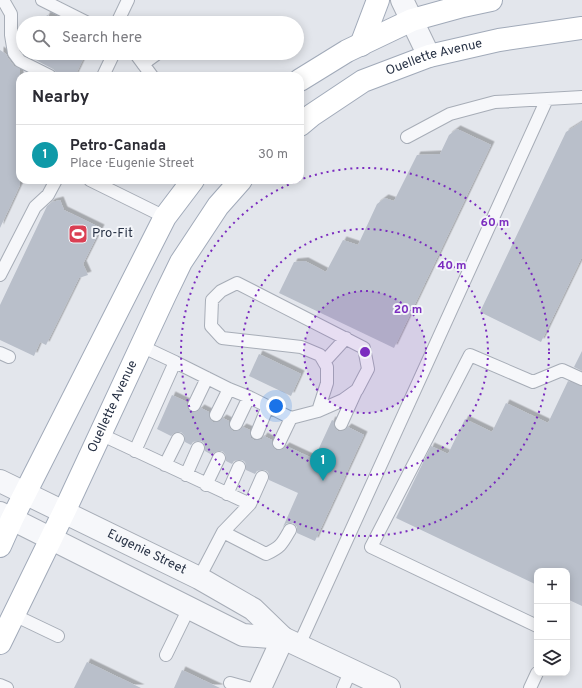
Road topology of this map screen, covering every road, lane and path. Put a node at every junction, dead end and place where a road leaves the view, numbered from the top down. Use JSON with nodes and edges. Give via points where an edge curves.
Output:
{"nodes":[{"id":1,"x":3,"y":0,"type":"edge"},
{"id":2,"x":42,"y":0,"type":"edge"},
{"id":3,"x":128,"y":0,"type":"edge"},
{"id":4,"x":378,"y":0,"type":"edge"},
{"id":5,"x":402,"y":0,"type":"edge"},
{"id":6,"x":491,"y":0,"type":"edge"},
{"id":7,"x":74,"y":16,"type":"edge"},
{"id":8,"x":120,"y":16,"type":"edge"},
{"id":9,"x":412,"y":20,"type":"junction"},
{"id":10,"x":579,"y":30,"type":"edge"},
{"id":11,"x":361,"y":45,"type":"junction"},
{"id":12,"x":16,"y":56,"type":"edge"},
{"id":13,"x":429,"y":56,"type":"junction"},
{"id":14,"x":19,"y":60,"type":"edge"},
{"id":15,"x":111,"y":60,"type":"edge"},
{"id":16,"x":140,"y":60,"type":"edge"},
{"id":17,"x":148,"y":60,"type":"edge"},
{"id":18,"x":143,"y":64,"type":"junction"},
{"id":19,"x":42,"y":72,"type":"edge"},
{"id":20,"x":105,"y":72,"type":"edge"},
{"id":21,"x":149,"y":72,"type":"edge"},
{"id":22,"x":304,"y":78,"type":"edge"},
{"id":23,"x":582,"y":97,"type":"edge"},
{"id":24,"x":547,"y":99,"type":"junction"},
{"id":25,"x":304,"y":122,"type":"edge"},
{"id":26,"x":407,"y":137,"type":"dead end"},
{"id":27,"x":54,"y":184,"type":"edge"},
{"id":28,"x":98,"y":184,"type":"edge"},
{"id":29,"x":190,"y":184,"type":"edge"},
{"id":30,"x":237,"y":184,"type":"edge"},
{"id":31,"x":165,"y":217,"type":"junction"},
{"id":32,"x":0,"y":275,"type":"edge"},
{"id":33,"x":346,"y":338,"type":"junction"},
{"id":34,"x":141,"y":346,"type":"junction"},
{"id":35,"x":175,"y":362,"type":"junction"},
{"id":36,"x":324,"y":362,"type":"junction"},
{"id":37,"x":207,"y":378,"type":"junction"},
{"id":38,"x":582,"y":379,"type":"edge"},
{"id":39,"x":229,"y":389,"type":"junction"},
{"id":40,"x":357,"y":390,"type":"junction"},
{"id":41,"x":249,"y":397,"type":"junction"},
{"id":42,"x":194,"y":405,"type":"dead end"},
{"id":43,"x":268,"y":406,"type":"junction"},
{"id":44,"x":318,"y":410,"type":"junction"},
{"id":45,"x":216,"y":415,"type":"dead end"},
{"id":46,"x":291,"y":418,"type":"junction"},
{"id":47,"x":236,"y":424,"type":"dead end"},
{"id":48,"x":341,"y":424,"type":"dead end"},
{"id":49,"x":257,"y":433,"type":"dead end"},
{"id":50,"x":100,"y":434,"type":"junction"},
{"id":51,"x":178,"y":439,"type":"dead end"},
{"id":52,"x":279,"y":443,"type":"dead end"},
{"id":53,"x":198,"y":448,"type":"dead end"},
{"id":54,"x":135,"y":451,"type":"junction"},
{"id":55,"x":219,"y":458,"type":"dead end"},
{"id":56,"x":165,"y":465,"type":"junction"},
{"id":57,"x":239,"y":467,"type":"dead end"},
{"id":58,"x":186,"y":475,"type":"junction"},
{"id":59,"x":262,"y":477,"type":"dead end"},
{"id":60,"x":0,"y":481,"type":"edge"},
{"id":61,"x":206,"y":485,"type":"junction"},
{"id":62,"x":25,"y":493,"type":"junction"},
{"id":63,"x":227,"y":494,"type":"junction"},
{"id":64,"x":250,"y":504,"type":"junction"},
{"id":65,"x":64,"y":512,"type":"junction"},
{"id":66,"x":6,"y":516,"type":"edge"},
{"id":67,"x":290,"y":530,"type":"dead end"},
{"id":68,"x":223,"y":532,"type":"junction"},
{"id":69,"x":51,"y":538,"type":"junction"},
{"id":70,"x":0,"y":546,"type":"edge"},
{"id":71,"x":199,"y":578,"type":"junction"},
{"id":72,"x":189,"y":608,"type":"junction"},
{"id":73,"x":14,"y":615,"type":"junction"},
{"id":74,"x":534,"y":625,"type":"edge"},
{"id":75,"x":58,"y":636,"type":"dead end"},
{"id":76,"x":291,"y":642,"type":"junction"},
{"id":77,"x":0,"y":643,"type":"edge"},
{"id":78,"x":166,"y":655,"type":"dead end"},
{"id":79,"x":536,"y":676,"type":"edge"},
{"id":80,"x":347,"y":679,"type":"edge"},
{"id":81,"x":230,"y":683,"type":"dead end"},
{"id":82,"x":0,"y":685,"type":"edge"},
{"id":83,"x":7,"y":688,"type":"edge"},
{"id":84,"x":248,"y":688,"type":"edge"},
{"id":85,"x":260,"y":688,"type":"edge"},
{"id":86,"x":389,"y":688,"type":"edge"},
{"id":87,"x":530,"y":688,"type":"edge"}],
"edges":[{"from":1,"to":12,"type":"lane","via":[[11,14],[11,34]]},
{"from":2,"to":7,"type":"lane"},
{"from":3,"to":8,"type":"lane"},
{"from":4,"to":11,"type":"main road"},
{"from":5,"to":9,"type":"street"},
{"from":6,"to":9,"type":"main road"},
{"from":9,"to":11,"type":"main road"},
{"from":9,"to":13,"type":"street"},
{"from":10,"to":13,"type":"main road","name":"Ouellette Avenue","via":[[499,40]]},
{"from":11,"to":22,"type":"main road"},
{"from":13,"to":25,"type":"main road","name":"Ouellette Avenue","via":[[363,81]]},
{"from":14,"to":19,"type":"lane"},
{"from":15,"to":20,"type":"lane"},
{"from":16,"to":18,"type":"lane"},
{"from":17,"to":18,"type":"lane"},
{"from":18,"to":21,"type":"lane"},
{"from":23,"to":24,"type":"lane"},
{"from":24,"to":26,"type":"lane","via":[[495,102],[450,114]]},
{"from":24,"to":76,"type":"lane"},
{"from":27,"to":32,"type":"lane","via":[[48,195],[35,208]]},
{"from":28,"to":31,"type":"lane"},
{"from":29,"to":31,"type":"main road"},
{"from":30,"to":34,"type":"main road","name":"Ouellette Avenue","via":[[218,206],[181,262]]},
{"from":31,"to":62,"type":"main road"},
{"from":33,"to":36,"type":"lane"},
{"from":33,"to":36,"type":"lane","via":[[238,283],[221,291],[212,300],[211,326],[222,338],[301,347],[320,355]]},
{"from":33,"to":40,"type":"lane","via":[[364,348],[368,369]]},
{"from":34,"to":35,"type":"lane"},
{"from":34,"to":50,"type":"main road","name":"Ouellette Avenue"},
{"from":35,"to":37,"type":"lane"},
{"from":35,"to":54,"type":"lane"},
{"from":36,"to":44,"type":"lane","via":[[327,367],[327,383]]},
{"from":37,"to":39,"type":"lane"},
{"from":37,"to":42,"type":"lane"},
{"from":38,"to":74,"type":"lane","via":[[562,370],[533,382],[470,354],[371,547]]},
{"from":39,"to":41,"type":"lane"},
{"from":39,"to":45,"type":"lane"},
{"from":40,"to":44,"type":"lane","via":[[342,400]]},
{"from":40,"to":48,"type":"lane"},
{"from":41,"to":43,"type":"lane"},
{"from":41,"to":47,"type":"lane"},
{"from":43,"to":46,"type":"lane"},
{"from":43,"to":49,"type":"lane"},
{"from":44,"to":46,"type":"lane"},
{"from":46,"to":52,"type":"lane"},
{"from":50,"to":54,"type":"lane"},
{"from":50,"to":65,"type":"main road","name":"Ouellette Avenue"},
{"from":51,"to":56,"type":"lane"},
{"from":53,"to":58,"type":"lane"},
{"from":54,"to":56,"type":"lane"},
{"from":55,"to":61,"type":"lane"},
{"from":56,"to":58,"type":"lane"},
{"from":57,"to":63,"type":"lane"},
{"from":58,"to":61,"type":"lane"},
{"from":59,"to":64,"type":"lane"},
{"from":60,"to":62,"type":"street","name":"Eugenie Street"},
{"from":61,"to":63,"type":"lane"},
{"from":62,"to":65,"type":"street","name":"Eugenie Street"},
{"from":62,"to":66,"type":"main road"},
{"from":63,"to":64,"type":"lane"},
{"from":64,"to":68,"type":"lane"},
{"from":65,"to":69,"type":"main road","name":"Ouellette Avenue"},
{"from":65,"to":71,"type":"street","name":"Eugenie Street"},
{"from":66,"to":69,"type":"street","name":"Eugenie Street"},
{"from":66,"to":70,"type":"main road"},
{"from":67,"to":68,"type":"lane","via":[[283,543],[266,554]]},
{"from":68,"to":71,"type":"lane"},
{"from":69,"to":72,"type":"street","name":"Eugenie Street"},
{"from":69,"to":73,"type":"main road","name":"Ouellette Avenue"},
{"from":71,"to":76,"type":"street","name":"Eugenie Street","via":[[253,609]]},
{"from":72,"to":76,"type":"street","name":"Eugenie Street","via":[[243,635]]},
{"from":72,"to":78,"type":"lane"},
{"from":73,"to":75,"type":"lane"},
{"from":73,"to":77,"type":"main road","name":"Ouellette Avenue"},
{"from":76,"to":80,"type":"street","name":"Eugenie Street"},
{"from":76,"to":85,"type":"street"},
{"from":79,"to":87,"type":"lane"},
{"from":80,"to":86,"type":"street","name":"Eugenie Street"},
{"from":81,"to":84,"type":"lane"},
{"from":82,"to":83,"type":"lane"}]}
